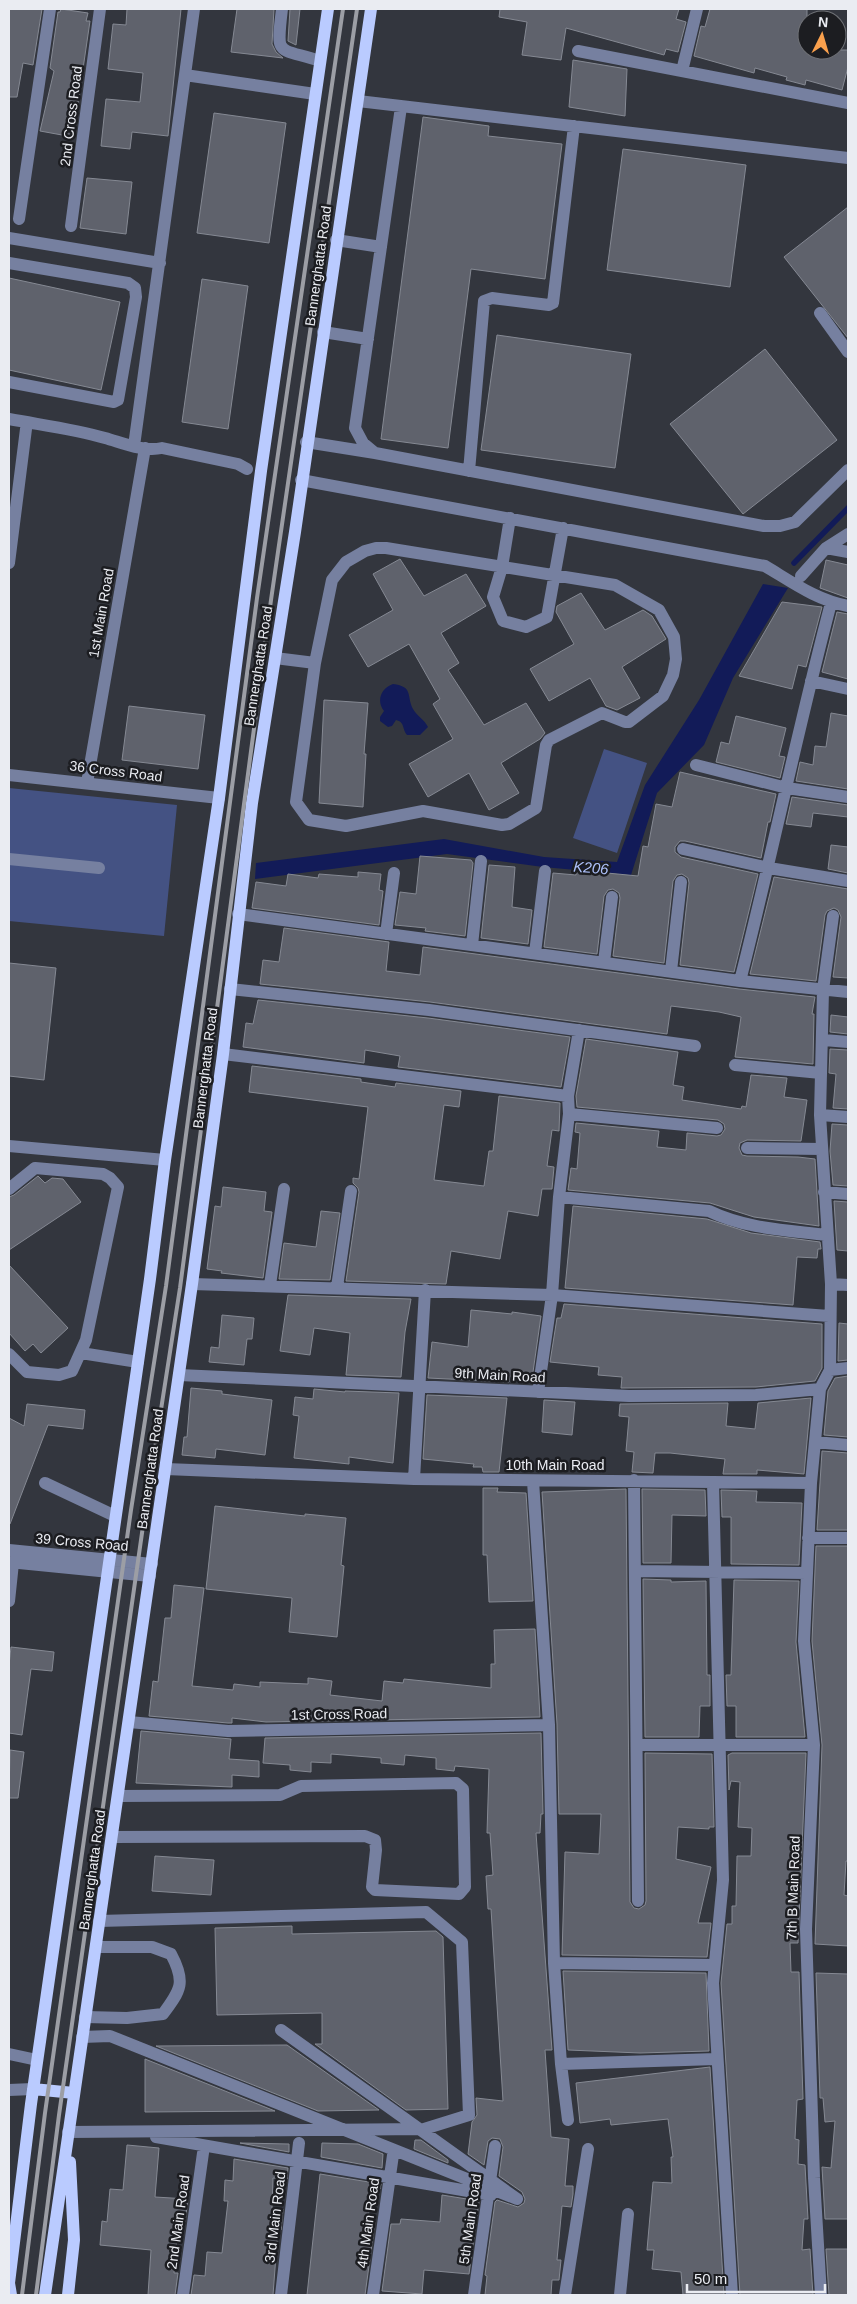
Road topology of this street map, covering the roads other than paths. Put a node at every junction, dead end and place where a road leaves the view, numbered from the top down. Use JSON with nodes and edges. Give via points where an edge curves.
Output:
{"nodes":[{"id":1,"x":50,"y":9,"type":"edge"},
{"id":2,"x":100,"y":9,"type":"edge"},
{"id":3,"x":194,"y":9,"type":"edge"},
{"id":4,"x":282,"y":9,"type":"edge"},
{"id":5,"x":328,"y":9,"type":"edge"},
{"id":6,"x":371,"y":9,"type":"edge"},
{"id":7,"x":697,"y":9,"type":"edge"},
{"id":8,"x":578,"y":51,"type":"dead end"},
{"id":9,"x":320,"y":61,"type":"junction"},
{"id":10,"x":682,"y":71,"type":"junction"},
{"id":11,"x":185,"y":75,"type":"junction"},
{"id":12,"x":315,"y":94,"type":"junction"},
{"id":13,"x":358,"y":101,"type":"junction"},
{"id":14,"x":848,"y":104,"type":"edge"},
{"id":15,"x":402,"y":107,"type":"junction"},
{"id":16,"x":574,"y":126,"type":"junction"},
{"id":17,"x":848,"y":158,"type":"edge"},
{"id":18,"x":19,"y":218,"type":"dead end"},
{"id":19,"x":72,"y":226,"type":"dead end"},
{"id":20,"x":9,"y":238,"type":"edge"},
{"id":21,"x":336,"y":240,"type":"junction"},
{"id":22,"x":381,"y":247,"type":"junction"},
{"id":23,"x":9,"y":262,"type":"edge"},
{"id":24,"x":160,"y":263,"type":"junction"},
{"id":25,"x":820,"y":313,"type":"dead end"},
{"id":26,"x":323,"y":332,"type":"junction"},
{"id":27,"x":368,"y":339,"type":"junction"},
{"id":28,"x":848,"y":352,"type":"edge"},
{"id":29,"x":9,"y":382,"type":"edge"},
{"id":30,"x":9,"y":419,"type":"edge"},
{"id":31,"x":9,"y":426,"type":"edge"},
{"id":32,"x":26,"y":429,"type":"junction"},
{"id":33,"x":306,"y":442,"type":"junction"},
{"id":34,"x":140,"y":447,"type":"junction"},
{"id":35,"x":375,"y":453,"type":"junction"},
{"id":36,"x":469,"y":470,"type":"junction"},
{"id":37,"x":848,"y":470,"type":"edge"},
{"id":38,"x":261,"y":471,"type":"junction"},
{"id":39,"x":301,"y":480,"type":"junction"},
{"id":40,"x":510,"y":518,"type":"junction"},
{"id":41,"x":563,"y":528,"type":"junction"},
{"id":42,"x":848,"y":534,"type":"edge"},
{"id":43,"x":826,"y":548,"type":"junction"},
{"id":44,"x":848,"y":552,"type":"edge"},
{"id":45,"x":9,"y":558,"type":"edge"},
{"id":46,"x":502,"y":567,"type":"junction"},
{"id":47,"x":555,"y":575,"type":"junction"},
{"id":48,"x":796,"y":579,"type":"junction"},
{"id":49,"x":831,"y":603,"type":"junction"},
{"id":50,"x":848,"y":606,"type":"edge"},
{"id":51,"x":275,"y":658,"type":"junction"},
{"id":52,"x":315,"y":663,"type":"junction"},
{"id":53,"x":811,"y":681,"type":"junction"},
{"id":54,"x":848,"y":690,"type":"edge"},
{"id":55,"x":696,"y":765,"type":"dead end"},
{"id":56,"x":9,"y":774,"type":"edge"},
{"id":57,"x":86,"y":783,"type":"junction"},
{"id":58,"x":787,"y":788,"type":"junction"},
{"id":59,"x":848,"y":797,"type":"edge"},
{"id":60,"x":219,"y":798,"type":"junction"},
{"id":61,"x":683,"y":849,"type":"dead end"},
{"id":62,"x":9,"y":859,"type":"edge"},
{"id":63,"x":481,"y":861,"type":"dead end"},
{"id":64,"x":99,"y":868,"type":"dead end"},
{"id":65,"x":769,"y":868,"type":"junction"},
{"id":66,"x":545,"y":871,"type":"dead end"},
{"id":67,"x":394,"y":872,"type":"dead end"},
{"id":68,"x":848,"y":881,"type":"edge"},
{"id":69,"x":681,"y":882,"type":"dead end"},
{"id":70,"x":612,"y":897,"type":"dead end"},
{"id":71,"x":238,"y":914,"type":"junction"},
{"id":72,"x":833,"y":916,"type":"dead end"},
{"id":73,"x":386,"y":934,"type":"junction"},
{"id":74,"x":472,"y":945,"type":"junction"},
{"id":75,"x":535,"y":954,"type":"junction"},
{"id":76,"x":604,"y":962,"type":"junction"},
{"id":77,"x":671,"y":972,"type":"junction"},
{"id":78,"x":740,"y":981,"type":"junction"},
{"id":79,"x":230,"y":989,"type":"junction"},
{"id":80,"x":824,"y":990,"type":"junction"},
{"id":81,"x":848,"y":992,"type":"edge"},
{"id":82,"x":579,"y":1030,"type":"junction"},
{"id":83,"x":824,"y":1040,"type":"junction"},
{"id":84,"x":848,"y":1042,"type":"edge"},
{"id":85,"x":695,"y":1046,"type":"dead end"},
{"id":86,"x":223,"y":1054,"type":"junction"},
{"id":87,"x":735,"y":1065,"type":"dead end"},
{"id":88,"x":821,"y":1074,"type":"junction"},
{"id":89,"x":568,"y":1096,"type":"junction"},
{"id":90,"x":569,"y":1114,"type":"junction"},
{"id":91,"x":820,"y":1115,"type":"junction"},
{"id":92,"x":848,"y":1116,"type":"edge"},
{"id":93,"x":717,"y":1128,"type":"dead end"},
{"id":94,"x":9,"y":1146,"type":"edge"},
{"id":95,"x":746,"y":1148,"type":"dead end"},
{"id":96,"x":822,"y":1149,"type":"junction"},
{"id":97,"x":165,"y":1160,"type":"junction"},
{"id":98,"x":9,"y":1189,"type":"edge"},
{"id":99,"x":284,"y":1189,"type":"dead end"},
{"id":100,"x":351,"y":1192,"type":"dead end"},
{"id":101,"x":824,"y":1192,"type":"junction"},
{"id":102,"x":848,"y":1194,"type":"edge"},
{"id":103,"x":559,"y":1197,"type":"junction"},
{"id":104,"x":827,"y":1235,"type":"junction"},
{"id":105,"x":192,"y":1284,"type":"junction"},
{"id":106,"x":831,"y":1284,"type":"junction"},
{"id":107,"x":270,"y":1285,"type":"junction"},
{"id":108,"x":848,"y":1285,"type":"edge"},
{"id":109,"x":337,"y":1287,"type":"junction"},
{"id":110,"x":425,"y":1290,"type":"junction"},
{"id":111,"x":552,"y":1294,"type":"junction"},
{"id":112,"x":829,"y":1316,"type":"junction"},
{"id":113,"x":81,"y":1353,"type":"junction"},
{"id":114,"x":9,"y":1354,"type":"edge"},
{"id":115,"x":138,"y":1362,"type":"junction"},
{"id":116,"x":848,"y":1368,"type":"edge"},
{"id":117,"x":830,"y":1370,"type":"junction"},
{"id":118,"x":179,"y":1375,"type":"junction"},
{"id":119,"x":420,"y":1386,"type":"junction"},
{"id":120,"x":820,"y":1389,"type":"junction"},
{"id":121,"x":538,"y":1392,"type":"junction"},
{"id":122,"x":815,"y":1442,"type":"junction"},
{"id":123,"x":848,"y":1445,"type":"edge"},
{"id":124,"x":166,"y":1468,"type":"junction"},
{"id":125,"x":414,"y":1480,"type":"junction"},
{"id":126,"x":634,"y":1480,"type":"junction"},
{"id":127,"x":534,"y":1481,"type":"junction"},
{"id":128,"x":713,"y":1482,"type":"junction"},
{"id":129,"x":44,"y":1483,"type":"dead end"},
{"id":130,"x":811,"y":1483,"type":"junction"},
{"id":131,"x":115,"y":1516,"type":"junction"},
{"id":132,"x":808,"y":1538,"type":"junction"},
{"id":133,"x":848,"y":1538,"type":"edge"},
{"id":134,"x":9,"y":1550,"type":"edge"},
{"id":135,"x":109,"y":1559,"type":"junction"},
{"id":136,"x":11,"y":1563,"type":"edge"},
{"id":137,"x":151,"y":1570,"type":"junction"},
{"id":138,"x":635,"y":1571,"type":"junction"},
{"id":139,"x":107,"y":1572,"type":"junction"},
{"id":140,"x":715,"y":1572,"type":"junction"},
{"id":141,"x":806,"y":1573,"type":"junction"},
{"id":142,"x":9,"y":1601,"type":"edge"},
{"id":143,"x":128,"y":1722,"type":"junction"},
{"id":144,"x":549,"y":1726,"type":"junction"},
{"id":145,"x":720,"y":1744,"type":"junction"},
{"id":146,"x":637,"y":1745,"type":"junction"},
{"id":147,"x":814,"y":1745,"type":"junction"},
{"id":148,"x":118,"y":1796,"type":"junction"},
{"id":149,"x":112,"y":1837,"type":"junction"},
{"id":150,"x":638,"y":1901,"type":"dead end"},
{"id":151,"x":99,"y":1921,"type":"junction"},
{"id":152,"x":96,"y":1948,"type":"junction"},
{"id":153,"x":554,"y":1963,"type":"junction"},
{"id":154,"x":714,"y":1965,"type":"junction"},
{"id":155,"x":85,"y":2017,"type":"junction"},
{"id":156,"x":281,"y":2030,"type":"dead end"},
{"id":157,"x":82,"y":2037,"type":"junction"},
{"id":158,"x":9,"y":2054,"type":"edge"},
{"id":159,"x":716,"y":2059,"type":"junction"},
{"id":160,"x":37,"y":2060,"type":"junction"},
{"id":161,"x":561,"y":2064,"type":"junction"},
{"id":162,"x":33,"y":2089,"type":"junction"},
{"id":163,"x":9,"y":2090,"type":"edge"},
{"id":164,"x":74,"y":2093,"type":"junction"},
{"id":165,"x":568,"y":2120,"type":"dead end"},
{"id":166,"x":68,"y":2132,"type":"junction"},
{"id":167,"x":124,"y":2132,"type":"junction"},
{"id":168,"x":299,"y":2143,"type":"dead end"},
{"id":169,"x":495,"y":2146,"type":"dead end"},
{"id":170,"x":588,"y":2149,"type":"dead end"},
{"id":171,"x":203,"y":2153,"type":"dead end"},
{"id":172,"x":393,"y":2155,"type":"dead end"},
{"id":173,"x":517,"y":2199,"type":"junction"},
{"id":174,"x":628,"y":2214,"type":"dead end"},
{"id":175,"x":9,"y":2283,"type":"edge"},
{"id":176,"x":11,"y":2295,"type":"edge"},
{"id":177,"x":45,"y":2295,"type":"edge"},
{"id":178,"x":68,"y":2295,"type":"edge"},
{"id":179,"x":183,"y":2295,"type":"edge"},
{"id":180,"x":281,"y":2295,"type":"edge"},
{"id":181,"x":373,"y":2295,"type":"edge"},
{"id":182,"x":474,"y":2295,"type":"edge"},
{"id":183,"x":565,"y":2295,"type":"edge"},
{"id":184,"x":620,"y":2295,"type":"edge"},
{"id":185,"x":732,"y":2295,"type":"edge"},
{"id":186,"x":821,"y":2295,"type":"edge"}],
"edges":[{"from":1,"to":18,"type":"street"},
{"from":2,"to":19,"type":"street","name":"2nd Cross Road"},
{"from":3,"to":11,"type":"street","name":"1st Main Road"},
{"from":4,"to":9,"type":"street","via":[[280,46],[285,52]]},
{"from":5,"to":9,"type":"main road","name":"Bannerghatta Road"},
{"from":6,"to":13,"type":"main road","name":"Bannerghatta Road"},
{"from":7,"to":10,"type":"street"},
{"from":8,"to":10,"type":"street"},
{"from":9,"to":12,"type":"main road","name":"Bannerghatta Road"},
{"from":10,"to":14,"type":"street"},
{"from":11,"to":12,"type":"street"},
{"from":11,"to":24,"type":"street","name":"1st Main Road"},
{"from":12,"to":38,"type":"main road","name":"Bannerghatta Road"},
{"from":13,"to":15,"type":"street"},
{"from":13,"to":21,"type":"main road","name":"Bannerghatta Road"},
{"from":15,"to":16,"type":"street"},
{"from":15,"to":22,"type":"street"},
{"from":16,"to":17,"type":"street"},
{"from":16,"to":36,"type":"street","via":[[553,303],[492,298],[484,301]]},
{"from":20,"to":24,"type":"street"},
{"from":21,"to":22,"type":"street"},
{"from":21,"to":26,"type":"main road","name":"Bannerghatta Road"},
{"from":22,"to":27,"type":"street"},
{"from":23,"to":29,"type":"street","via":[[128,283],[135,288],[136,297],[118,400],[114,402]]},
{"from":24,"to":34,"type":"street","name":"1st Main Road"},
{"from":25,"to":28,"type":"street"},
{"from":26,"to":27,"type":"street"},
{"from":26,"to":33,"type":"main road","name":"Bannerghatta Road"},
{"from":27,"to":35,"type":"street","via":[[355,428],[363,443]]},
{"from":30,"to":34,"type":"street"},
{"from":31,"to":32,"type":"street"},
{"from":32,"to":34,"type":"street"},
{"from":32,"to":45,"type":"street"},
{"from":33,"to":35,"type":"street"},
{"from":33,"to":39,"type":"main road","name":"Bannerghatta Road"},
{"from":34,"to":38,"type":"street","via":[[161,455],[237,470]]},
{"from":34,"to":57,"type":"street","name":"1st Main Road"},
{"from":35,"to":36,"type":"street"},
{"from":36,"to":37,"type":"street","via":[[772,526],[795,522]]},
{"from":38,"to":60,"type":"main road","name":"Bannerghatta Road"},
{"from":39,"to":40,"type":"street"},
{"from":39,"to":51,"type":"main road","name":"Bannerghatta Road"},
{"from":40,"to":41,"type":"street"},
{"from":40,"to":46,"type":"street"},
{"from":41,"to":47,"type":"street"},
{"from":41,"to":48,"type":"street","via":[[765,566]]},
{"from":42,"to":43,"type":"street"},
{"from":43,"to":44,"type":"street"},
{"from":43,"to":48,"type":"street"},
{"from":46,"to":47,"type":"street"},
{"from":46,"to":47,"type":"street","via":[[493,597],[503,621],[526,627],[547,617]]},
{"from":46,"to":52,"type":"street","via":[[386,548],[355,555],[332,580]]},
{"from":47,"to":52,"type":"street","via":[[615,585],[659,610],[672,631],[676,659],[666,692],[629,722],[602,713],[549,740],[536,808],[509,824],[422,811],[346,826],[309,820],[296,802]]},
{"from":48,"to":49,"type":"street"},
{"from":49,"to":50,"type":"street"},
{"from":49,"to":53,"type":"street"},
{"from":51,"to":52,"type":"street"},
{"from":51,"to":71,"type":"main road","name":"Bannerghatta Road"},
{"from":53,"to":54,"type":"street"},
{"from":53,"to":58,"type":"street"},
{"from":55,"to":58,"type":"street"},
{"from":56,"to":57,"type":"street","name":"36 Cross Road"},
{"from":57,"to":60,"type":"street","name":"36 Cross Road"},
{"from":58,"to":59,"type":"street"},
{"from":58,"to":65,"type":"street"},
{"from":60,"to":97,"type":"main road","name":"Bannerghatta Road"},
{"from":61,"to":65,"type":"street"},
{"from":62,"to":64,"type":"street"},
{"from":63,"to":74,"type":"street"},
{"from":65,"to":68,"type":"street"},
{"from":65,"to":78,"type":"street"},
{"from":66,"to":75,"type":"street"},
{"from":67,"to":73,"type":"street"},
{"from":69,"to":77,"type":"street"},
{"from":70,"to":76,"type":"street"},
{"from":71,"to":73,"type":"street"},
{"from":71,"to":79,"type":"main road","name":"Bannerghatta Road"},
{"from":72,"to":80,"type":"street"},
{"from":73,"to":74,"type":"street"},
{"from":74,"to":75,"type":"street"},
{"from":75,"to":76,"type":"street"},
{"from":76,"to":77,"type":"street"},
{"from":77,"to":78,"type":"street"},
{"from":78,"to":80,"type":"street"},
{"from":79,"to":82,"type":"street"},
{"from":79,"to":86,"type":"main road","name":"Bannerghatta Road"},
{"from":80,"to":81,"type":"street"},
{"from":80,"to":83,"type":"street"},
{"from":82,"to":85,"type":"street"},
{"from":82,"to":89,"type":"street"},
{"from":83,"to":84,"type":"street"},
{"from":83,"to":88,"type":"street"},
{"from":86,"to":89,"type":"street"},
{"from":86,"to":105,"type":"main road","name":"Bannerghatta Road"},
{"from":87,"to":88,"type":"street"},
{"from":88,"to":91,"type":"street"},
{"from":89,"to":90,"type":"street"},
{"from":90,"to":93,"type":"street"},
{"from":90,"to":103,"type":"street"},
{"from":91,"to":92,"type":"street"},
{"from":91,"to":96,"type":"street"},
{"from":94,"to":97,"type":"street"},
{"from":95,"to":96,"type":"street"},
{"from":96,"to":101,"type":"street"},
{"from":97,"to":115,"type":"main road","name":"Bannerghatta Road"},
{"from":98,"to":113,"type":"street","via":[[35,1168],[103,1174],[118,1187]]},
{"from":99,"to":107,"type":"street"},
{"from":100,"to":109,"type":"street"},
{"from":101,"to":102,"type":"street"},
{"from":101,"to":104,"type":"street"},
{"from":103,"to":104,"type":"street","via":[[709,1211],[729,1221]]},
{"from":103,"to":111,"type":"street"},
{"from":104,"to":106,"type":"street"},
{"from":105,"to":107,"type":"street"},
{"from":105,"to":118,"type":"main road","name":"Bannerghatta Road"},
{"from":106,"to":108,"type":"street"},
{"from":106,"to":112,"type":"street"},
{"from":107,"to":109,"type":"street"},
{"from":109,"to":110,"type":"street"},
{"from":110,"to":111,"type":"street"},
{"from":110,"to":119,"type":"street"},
{"from":111,"to":112,"type":"street"},
{"from":111,"to":121,"type":"street"},
{"from":112,"to":117,"type":"street"},
{"from":113,"to":114,"type":"street","via":[[72,1371],[59,1376],[27,1372]]},
{"from":113,"to":115,"type":"street"},
{"from":115,"to":131,"type":"main road","name":"Bannerghatta Road"},
{"from":116,"to":117,"type":"street"},
{"from":117,"to":120,"type":"street"},
{"from":118,"to":119,"type":"street","name":"9th Main Road"},
{"from":118,"to":124,"type":"main road","name":"Bannerghatta Road"},
{"from":119,"to":121,"type":"street","name":"9th Main Road"},
{"from":119,"to":125,"type":"street"},
{"from":120,"to":121,"type":"street","name":"9th Main Road","via":[[756,1396]]},
{"from":120,"to":122,"type":"street"},
{"from":122,"to":123,"type":"street"},
{"from":122,"to":130,"type":"street"},
{"from":124,"to":125,"type":"street","name":"10th Main Road"},
{"from":124,"to":137,"type":"main road","name":"Bannerghatta Road"},
{"from":125,"to":127,"type":"street","name":"10th Main Road"},
{"from":126,"to":127,"type":"street","name":"10th Main Road"},
{"from":126,"to":128,"type":"street","name":"10th Main Road"},
{"from":126,"to":138,"type":"street"},
{"from":127,"to":144,"type":"street"},
{"from":128,"to":130,"type":"street","name":"10th Main Road"},
{"from":128,"to":140,"type":"street"},
{"from":129,"to":131,"type":"street"},
{"from":130,"to":132,"type":"street","name":"7th B Main Road"},
{"from":131,"to":135,"type":"main road","name":"Bannerghatta Road"},
{"from":132,"to":133,"type":"street"},
{"from":132,"to":141,"type":"street","name":"7th B Main Road"},
{"from":134,"to":135,"type":"street","name":"39 Cross Road"},
{"from":135,"to":137,"type":"street","name":"39 Cross Road"},
{"from":135,"to":139,"type":"main road","name":"Bannerghatta Road"},
{"from":136,"to":139,"type":"street"},
{"from":136,"to":142,"type":"street"},
{"from":137,"to":139,"type":"street"},
{"from":137,"to":143,"type":"main road","name":"Bannerghatta Road"},
{"from":138,"to":140,"type":"street"},
{"from":138,"to":146,"type":"street"},
{"from":139,"to":160,"type":"main road","name":"Bannerghatta Road"},
{"from":140,"to":141,"type":"street"},
{"from":140,"to":145,"type":"street"},
{"from":141,"to":147,"type":"street","name":"7th B Main Road","via":[[804,1640]]},
{"from":143,"to":144,"type":"street","name":"1st Cross Road","via":[[228,1731]]},
{"from":143,"to":148,"type":"main road","name":"Bannerghatta Road"},
{"from":144,"to":153,"type":"street"},
{"from":145,"to":146,"type":"street"},
{"from":145,"to":147,"type":"street"},
{"from":145,"to":154,"type":"street","via":[[723,1880]]},
{"from":146,"to":150,"type":"street"},
{"from":147,"to":186,"type":"street","name":"7th B Main Road","via":[[806,1929]]},
{"from":148,"to":149,"type":"main road","name":"Bannerghatta Road"},
{"from":148,"to":149,"type":"street","via":[[280,1795],[300,1786],[456,1783],[463,1789],[465,1887],[459,1894],[375,1890],[372,1887],[375,1840],[365,1836]]},
{"from":149,"to":151,"type":"main road","name":"Bannerghatta Road"},
{"from":151,"to":152,"type":"main road","name":"Bannerghatta Road"},
{"from":151,"to":167,"type":"street","via":[[426,1912],[462,1942],[469,2115],[424,2129]]},
{"from":152,"to":155,"type":"main road","name":"Bannerghatta Road"},
{"from":152,"to":155,"type":"street","via":[[152,1948],[171,1954],[180,1970],[179,1992],[163,2014],[127,2018]]},
{"from":153,"to":154,"type":"street"},
{"from":153,"to":161,"type":"street"},
{"from":154,"to":159,"type":"street"},
{"from":155,"to":157,"type":"main road","name":"Bannerghatta Road"},
{"from":156,"to":173,"type":"street"},
{"from":157,"to":164,"type":"main road","name":"Bannerghatta Road"},
{"from":157,"to":173,"type":"street","via":[[110,2036]]},
{"from":158,"to":160,"type":"street"},
{"from":159,"to":161,"type":"street"},
{"from":159,"to":185,"type":"street"},
{"from":160,"to":162,"type":"main road","name":"Bannerghatta Road"},
{"from":161,"to":165,"type":"street"},
{"from":162,"to":163,"type":"street"},
{"from":162,"to":164,"type":"main road"},
{"from":162,"to":175,"type":"main road","name":"Bannerghatta Road"},
{"from":164,"to":166,"type":"main road","name":"Bannerghatta Road"},
{"from":166,"to":167,"type":"street"},
{"from":166,"to":177,"type":"main road"},
{"from":166,"to":178,"type":"main road","via":[[74,2240]]},
{"from":167,"to":173,"type":"street"},
{"from":168,"to":180,"type":"street","name":"3rd Main Road"},
{"from":169,"to":182,"type":"street","name":"5th Main Road"},
{"from":170,"to":183,"type":"street"},
{"from":171,"to":179,"type":"street","name":"2nd Main Road"},
{"from":172,"to":181,"type":"street","name":"4th Main Road"},
{"from":174,"to":184,"type":"street"},
{"from":175,"to":176,"type":"main road","name":"Bannerghatta Road"}]}
